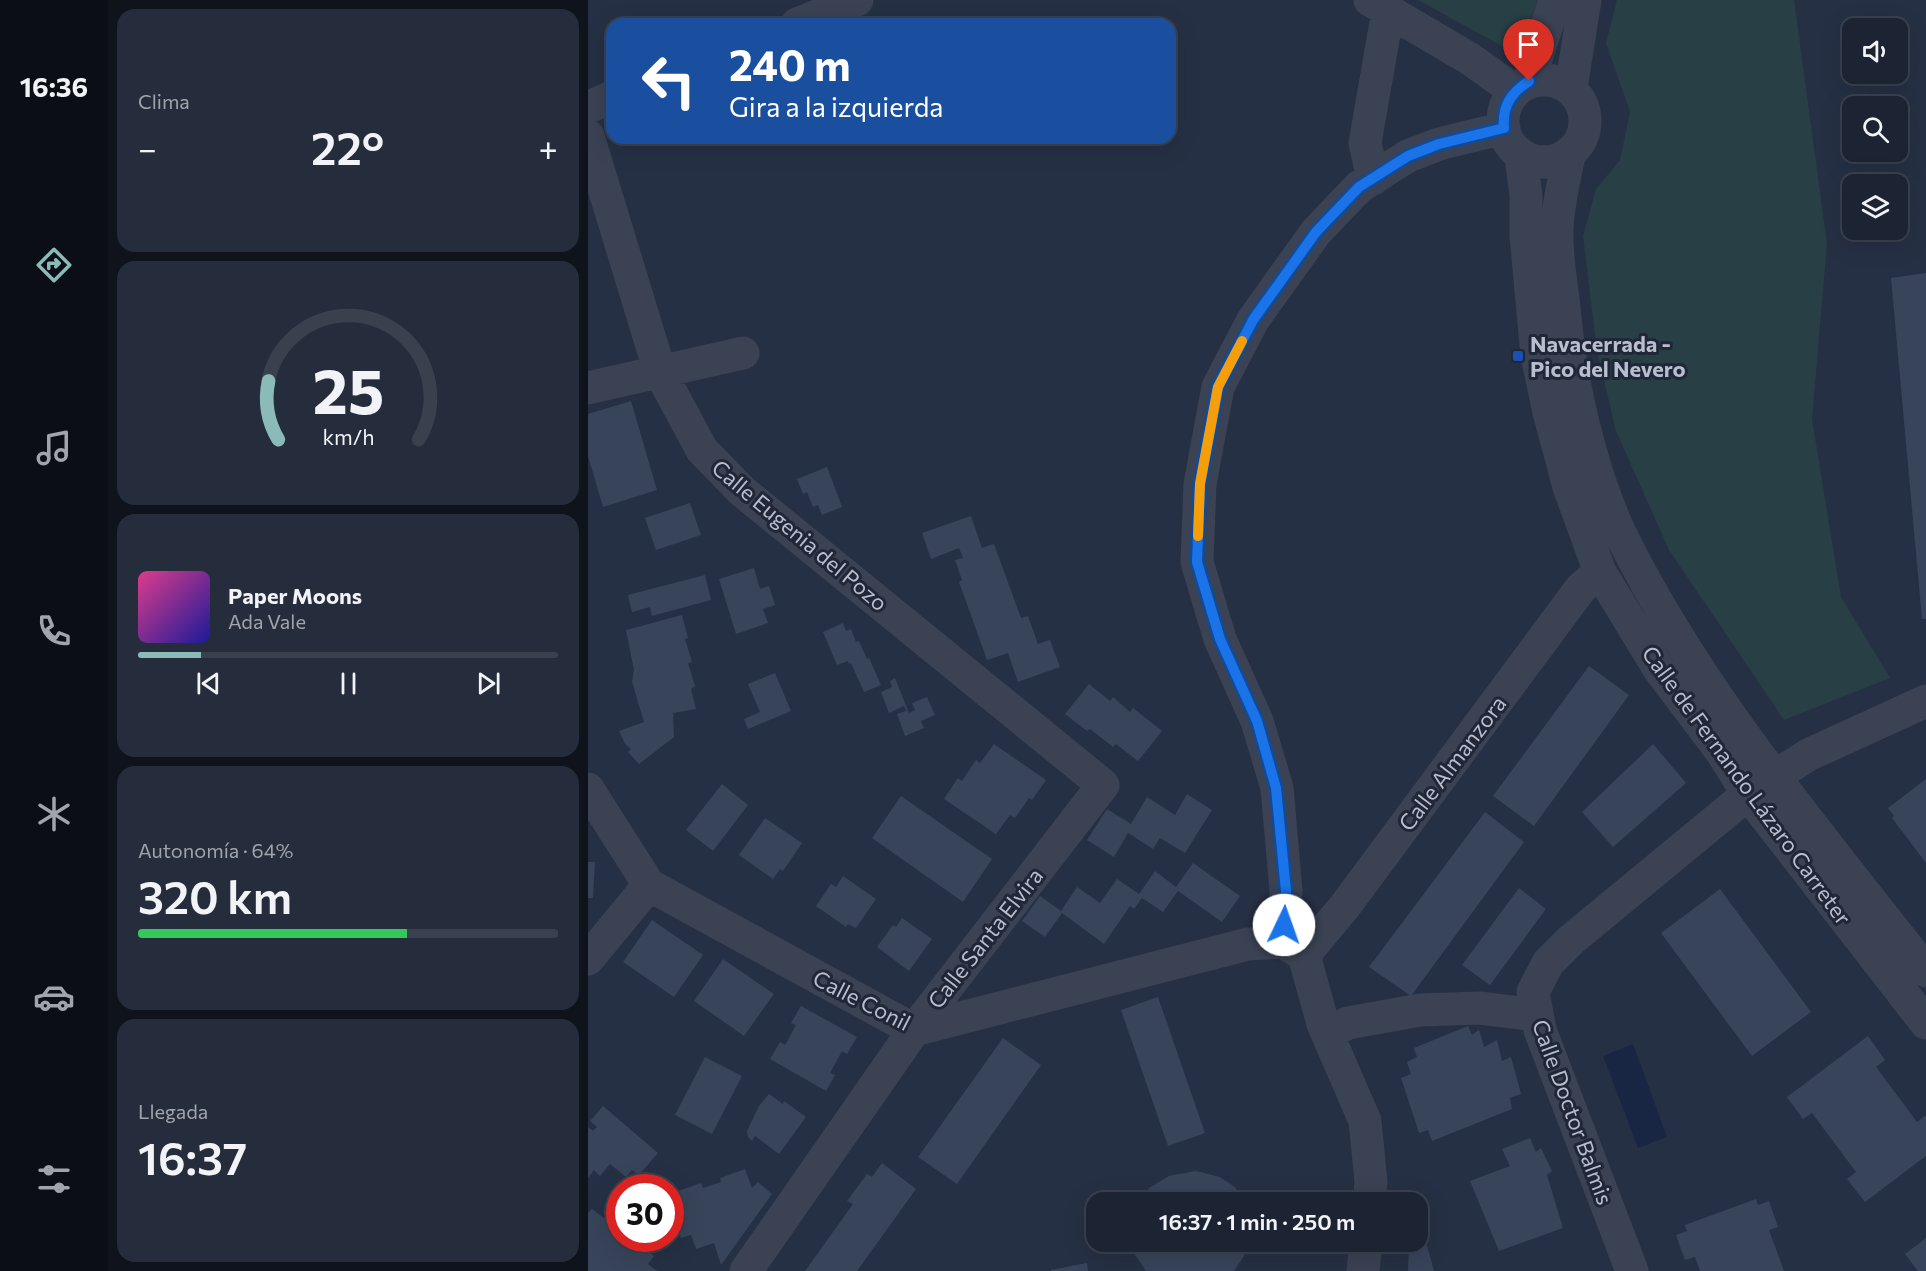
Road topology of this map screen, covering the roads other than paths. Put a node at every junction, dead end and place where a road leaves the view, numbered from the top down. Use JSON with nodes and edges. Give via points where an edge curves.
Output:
{"nodes":[{"id":1,"x":1555,"y":0,"type":"edge"},
{"id":2,"x":1585,"y":0,"type":"edge"},
{"id":3,"x":837,"y":4,"type":"edge"},
{"id":4,"x":1379,"y":5,"type":"edge"},
{"id":5,"x":809,"y":18,"type":"edge"},
{"id":6,"x":1522,"y":86,"type":"junction"},
{"id":7,"x":1571,"y":88,"type":"junction"},
{"id":8,"x":606,"y":100,"type":"edge"},
{"id":9,"x":588,"y":107,"type":"edge"},
{"id":10,"x":1504,"y":128,"type":"junction"},
{"id":11,"x":588,"y":136,"type":"edge"},
{"id":12,"x":1569,"y":156,"type":"junction"},
{"id":13,"x":1521,"y":157,"type":"junction"},
{"id":14,"x":1372,"y":178,"type":"junction"},
{"id":15,"x":743,"y":353,"type":"dead end"},
{"id":16,"x":660,"y":372,"type":"junction"},
{"id":17,"x":588,"y":388,"type":"edge"},
{"id":18,"x":1600,"y":572,"type":"junction"},
{"id":19,"x":1926,"y":701,"type":"edge"},
{"id":20,"x":1775,"y":777,"type":"junction"},
{"id":21,"x":1103,"y":785,"type":"joint"},
{"id":22,"x":588,"y":789,"type":"edge"},
{"id":23,"x":1748,"y":794,"type":"junction"},
{"id":24,"x":649,"y":885,"type":"junction"},
{"id":25,"x":1294,"y":948,"type":"junction"},
{"id":26,"x":588,"y":959,"type":"edge"},
{"id":27,"x":1926,"y":971,"type":"edge"},
{"id":28,"x":1537,"y":1015,"type":"junction"},
{"id":29,"x":1926,"y":1023,"type":"edge"},
{"id":30,"x":914,"y":1030,"type":"junction"},
{"id":31,"x":1326,"y":1033,"type":"junction"},
{"id":32,"x":1370,"y":1192,"type":"edge"},
{"id":33,"x":1365,"y":1252,"type":"edge"},
{"id":34,"x":746,"y":1271,"type":"edge"},
{"id":35,"x":1363,"y":1271,"type":"edge"},
{"id":36,"x":1632,"y":1271,"type":"edge"}],
"edges":[{"from":1,"to":6,"type":"street"},
{"from":2,"to":7,"type":"street"},
{"from":3,"to":5,"type":"street"},
{"from":4,"to":6,"type":"street"},
{"from":4,"to":14,"type":"street","via":[[1365,143]]},
{"from":6,"to":7,"type":"street","via":[[1552,79]]},
{"from":6,"to":10,"type":"street","via":[[1503,114]]},
{"from":7,"to":12,"type":"street","via":[[1585,109],[1584,137]]},
{"from":8,"to":9,"type":"street"},
{"from":10,"to":13,"type":"street","via":[[1504,135]]},
{"from":10,"to":14,"type":"street","via":[[1439,144],[1408,156]]},
{"from":11,"to":16,"type":"street","name":"Calle Eugenia del Pozo"},
{"from":12,"to":13,"type":"street","via":[[1546,164]]},
{"from":12,"to":20,"type":"street","name":"Calle de Fernando Lázaro Carreter","via":[[1557,231],[1567,345],[1599,476],[1623,539],[1683,645]]},
{"from":13,"to":18,"type":"street","name":"Calle de Fernando Lázaro Carreter","via":[[1537,356],[1569,487]]},
{"from":14,"to":25,"type":"street","via":[[1316,232],[1253,320],[1218,387],[1200,484],[1197,562],[1220,639],[1257,721],[1276,788]]},
{"from":15,"to":16,"type":"street"},
{"from":16,"to":17,"type":"street"},
{"from":16,"to":21,"type":"street","name":"Calle Eugenia del Pozo","via":[[702,450],[742,491]]},
{"from":18,"to":23,"type":"street","name":"Calle de Fernando Lázaro Carreter","via":[[1659,669],[1721,750]]},
{"from":18,"to":25,"type":"street","name":"Calle Almanzora","via":[[1581,588],[1352,897]]},
{"from":19,"to":20,"type":"street","name":"Calle Doctor Balmis","via":[[1808,755]]},
{"from":20,"to":23,"type":"street","name":"Calle Doctor Balmis"},
{"from":20,"to":27,"type":"street","name":"Calle de Fernando Lázaro Carreter"},
{"from":21,"to":30,"type":"street","name":"Calle Santa Elvira"},
{"from":22,"to":24,"type":"street","name":"Calle Conil"},
{"from":23,"to":28,"type":"street","name":"Calle Doctor Balmis","via":[[1570,940],[1548,963],[1533,992]]},
{"from":23,"to":29,"type":"street","name":"Calle de Fernando Lázaro Carreter"},
{"from":24,"to":26,"type":"street"},
{"from":24,"to":30,"type":"street","name":"Calle Conil"},
{"from":25,"to":30,"type":"street","name":"Calle Conil","via":[[1248,944]]},
{"from":25,"to":31,"type":"street"},
{"from":28,"to":31,"type":"street","via":[[1479,1008],[1420,1010],[1348,1023]]},
{"from":28,"to":36,"type":"street","name":"Calle Doctor Balmis"},
{"from":30,"to":34,"type":"street","name":"Calle Santa Elvira"},
{"from":31,"to":32,"type":"street","via":[[1365,1121]]},
{"from":33,"to":35,"type":"street"}]}
